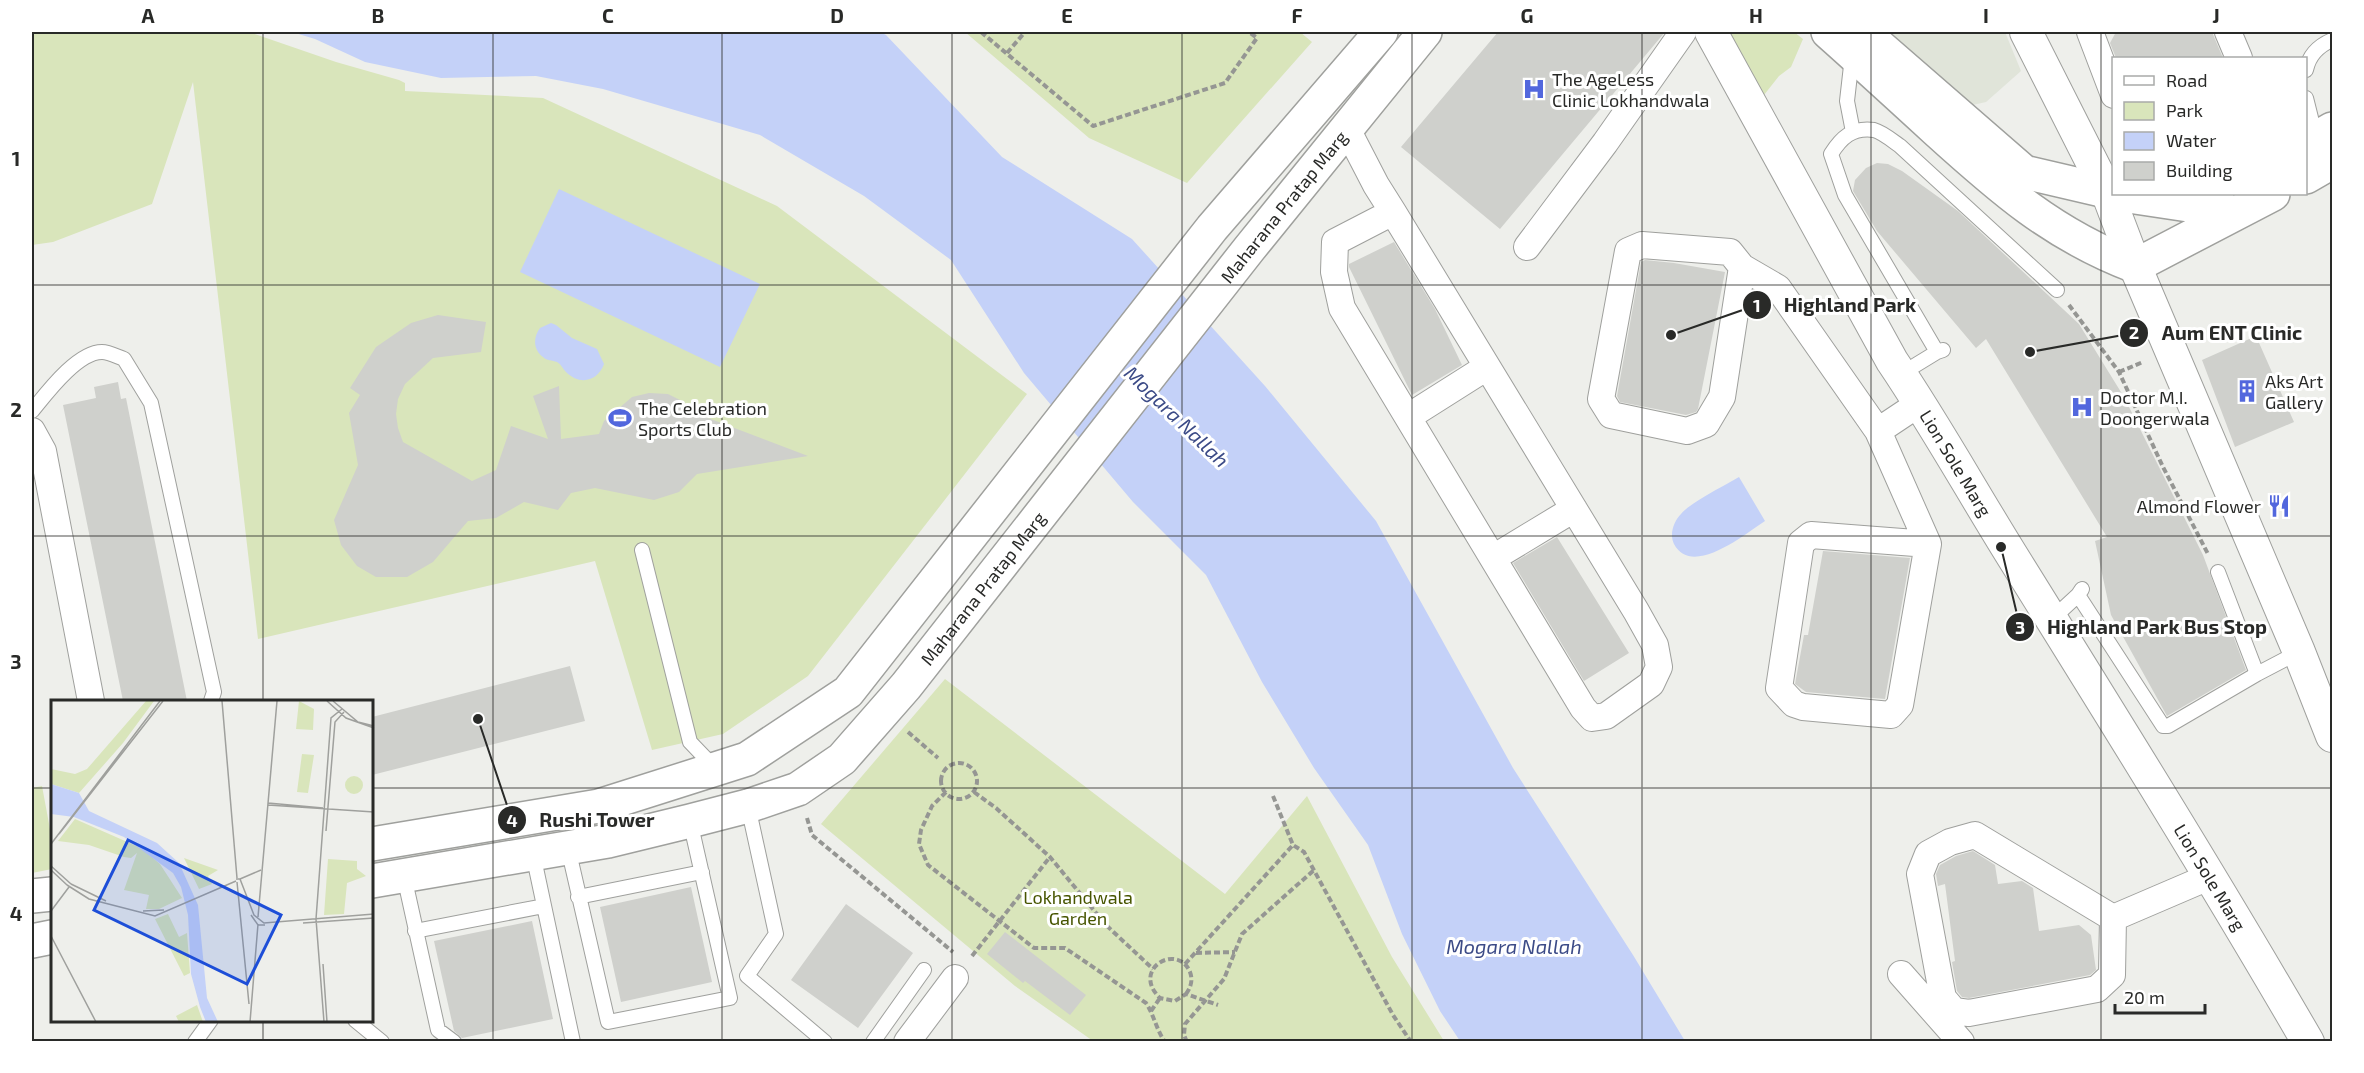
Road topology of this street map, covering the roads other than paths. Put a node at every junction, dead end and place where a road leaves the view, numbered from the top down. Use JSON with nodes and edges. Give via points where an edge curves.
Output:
{"nodes":[{"id":1,"x":1380,"y":32,"type":"edge"},
{"id":2,"x":1425,"y":32,"type":"edge"},
{"id":3,"x":1683,"y":32,"type":"edge"},
{"id":4,"x":1711,"y":32,"type":"edge"},
{"id":5,"x":1828,"y":32,"type":"edge"},
{"id":6,"x":2026,"y":32,"type":"edge"},
{"id":7,"x":2090,"y":32,"type":"edge"},
{"id":8,"x":2228,"y":32,"type":"edge"},
{"id":9,"x":2332,"y":40,"type":"edge"},
{"id":10,"x":1858,"y":42,"type":"edge"},
{"id":11,"x":2239,"y":57,"type":"edge"},
{"id":12,"x":2307,"y":65,"type":"edge"},
{"id":13,"x":2112,"y":90,"type":"edge"},
{"id":14,"x":2307,"y":101,"type":"edge"},
{"id":15,"x":1347,"y":129,"type":"junction"},
{"id":16,"x":1854,"y":132,"type":"junction"},
{"id":17,"x":2322,"y":143,"type":"edge"},
{"id":18,"x":2307,"y":175,"type":"edge"},
{"id":19,"x":2112,"y":193,"type":"edge"},
{"id":20,"x":2113,"y":195,"type":"edge"},
{"id":21,"x":2125,"y":195,"type":"edge"},
{"id":22,"x":2215,"y":195,"type":"edge"},
{"id":23,"x":2271,"y":195,"type":"edge"},
{"id":24,"x":1393,"y":212,"type":"junction"},
{"id":25,"x":1527,"y":247,"type":"dead end"},
{"id":26,"x":2135,"y":266,"type":"junction"},
{"id":27,"x":1742,"y":267,"type":"junction"},
{"id":28,"x":2057,"y":290,"type":"road end"},
{"id":29,"x":1487,"y":367,"type":"junction"},
{"id":30,"x":1901,"y":374,"type":"junction"},
{"id":31,"x":1920,"y":403,"type":"junction"},
{"id":32,"x":32,"y":411,"type":"edge"},
{"id":33,"x":1408,"y":417,"type":"junction"},
{"id":34,"x":32,"y":431,"type":"edge"},
{"id":35,"x":1878,"y":431,"type":"junction"},
{"id":36,"x":1574,"y":509,"type":"junction"},
{"id":37,"x":1928,"y":544,"type":"junction"},
{"id":38,"x":642,"y":550,"type":"dead end"},
{"id":39,"x":1492,"y":558,"type":"junction"},
{"id":40,"x":2218,"y":572,"type":"road end"},
{"id":41,"x":2052,"y":619,"type":"junction"},
{"id":42,"x":2299,"y":652,"type":"junction"},
{"id":43,"x":2257,"y":674,"type":"junction"},
{"id":44,"x":91,"y":700,"type":"edge"},
{"id":45,"x":211,"y":700,"type":"edge"},
{"id":46,"x":2332,"y":736,"type":"edge"},
{"id":47,"x":716,"y":769,"type":"junction"},
{"id":48,"x":599,"y":806,"type":"junction"},
{"id":49,"x":748,"y":806,"type":"junction"},
{"id":50,"x":690,"y":821,"type":"junction"},
{"id":51,"x":608,"y":842,"type":"junction"},
{"id":52,"x":374,"y":844,"type":"edge"},
{"id":53,"x":568,"y":848,"type":"junction"},
{"id":54,"x":533,"y":854,"type":"junction"},
{"id":55,"x":702,"y":872,"type":"junction"},
{"id":56,"x":404,"y":876,"type":"junction"},
{"id":57,"x":2211,"y":876,"type":"junction"},
{"id":58,"x":374,"y":881,"type":"edge"},
{"id":59,"x":51,"y":894,"type":"edge"},
{"id":60,"x":32,"y":896,"type":"edge"},
{"id":61,"x":578,"y":897,"type":"junction"},
{"id":62,"x":544,"y":906,"type":"junction"},
{"id":63,"x":2113,"y":918,"type":"junction"},
{"id":64,"x":415,"y":931,"type":"junction"},
{"id":65,"x":51,"y":937,"type":"edge"},
{"id":66,"x":32,"y":941,"type":"edge"},
{"id":67,"x":956,"y":967,"type":"road end"},
{"id":68,"x":924,"y":970,"type":"dead end"},
{"id":69,"x":1901,"y":974,"type":"dead end"},
{"id":70,"x":209,"y":1022,"type":"edge"},
{"id":71,"x":358,"y":1022,"type":"edge"},
{"id":72,"x":195,"y":1041,"type":"edge"},
{"id":73,"x":382,"y":1041,"type":"edge"},
{"id":74,"x":454,"y":1041,"type":"edge"},
{"id":75,"x":573,"y":1041,"type":"edge"},
{"id":76,"x":825,"y":1041,"type":"edge"},
{"id":77,"x":873,"y":1041,"type":"edge"},
{"id":78,"x":907,"y":1041,"type":"edge"},
{"id":79,"x":1961,"y":1041,"type":"edge"},
{"id":80,"x":2308,"y":1041,"type":"edge"}],
"edges":[{"from":1,"to":47,"type":"main road","via":[[1212,228],[848,692],[747,759]]},
{"from":2,"to":15,"type":"main road","name":"Maharana Pratap Marg"},
{"from":3,"to":25,"type":"street"},
{"from":4,"to":30,"type":"street","name":"Lion Sole Marg"},
{"from":5,"to":10,"type":"main road"},
{"from":6,"to":19,"type":"street"},
{"from":7,"to":13,"type":"street"},
{"from":8,"to":11,"type":"street"},
{"from":9,"to":12,"type":"lane","via":[[2321,45]]},
{"from":10,"to":16,"type":"lane","via":[[1847,101]]},
{"from":10,"to":19,"type":"main road","via":[[2024,172]]},
{"from":10,"to":26,"type":"main road","via":[[2001,189],[2053,225],[2100,252]]},
{"from":14,"to":17,"type":"lane"},
{"from":15,"to":24,"type":"street"},
{"from":15,"to":49,"type":"main road","name":"Maharana Pratap Marg","via":[[885,712],[842,759],[798,789]]},
{"from":16,"to":28,"type":"lane","via":[[1876,130],[1900,146]]},
{"from":16,"to":30,"type":"lane","via":[[1840,139],[1831,154],[1835,172],[1845,195],[1940,351]]},
{"from":17,"to":18,"type":"main road"},
{"from":20,"to":26,"type":"street"},
{"from":21,"to":22,"type":"main road","via":[[2195,206]]},
{"from":23,"to":26,"type":"main road"},
{"from":24,"to":29,"type":"street"},
{"from":24,"to":33,"type":"street","via":[[1335,242],[1334,272],[1342,308]]},
{"from":26,"to":42,"type":"street"},
{"from":27,"to":27,"type":"street","via":[[1730,252],[1642,244],[1629,251],[1601,399],[1611,415],[1687,431],[1706,424],[1722,397]]},
{"from":27,"to":35,"type":"street","via":[[1778,288]]},
{"from":29,"to":33,"type":"street"},
{"from":29,"to":36,"type":"street"},
{"from":30,"to":31,"type":"street","name":"Lion Sole Marg"},
{"from":31,"to":35,"type":"street"},
{"from":31,"to":41,"type":"street","name":"Lion Sole Marg"},
{"from":32,"to":45,"type":"lane","via":[[64,374],[86,357],[101,352],[124,359],[151,403],[214,692]]},
{"from":33,"to":39,"type":"street"},
{"from":34,"to":44,"type":"street","via":[[43,451]]},
{"from":35,"to":37,"type":"street"},
{"from":36,"to":39,"type":"street"},
{"from":36,"to":39,"type":"street","via":[[1655,645],[1659,667],[1651,684],[1606,716],[1592,718],[1583,708]]},
{"from":37,"to":37,"type":"street","via":[[1899,705],[1891,715],[1794,704],[1779,688],[1801,543],[1811,536]]},
{"from":38,"to":47,"type":"lane","via":[[690,742]]},
{"from":40,"to":43,"type":"lane"},
{"from":41,"to":43,"type":"lane","via":[[2081,591],[2163,726]]},
{"from":41,"to":57,"type":"street","name":"Lion Sole Marg"},
{"from":42,"to":43,"type":"lane"},
{"from":42,"to":46,"type":"street"},
{"from":47,"to":48,"type":"main road"},
{"from":48,"to":51,"type":"main road"},
{"from":48,"to":52,"type":"main road"},
{"from":49,"to":50,"type":"main road","name":"Maharana Pratap Marg"},
{"from":49,"to":76,"type":"lane","via":[[776,934],[747,976]]},
{"from":50,"to":51,"type":"main road","name":"Maharana Pratap Marg"},
{"from":50,"to":55,"type":"lane"},
{"from":51,"to":53,"type":"main road","name":"Maharana Pratap Marg"},
{"from":53,"to":54,"type":"main road","name":"Maharana Pratap Marg"},
{"from":53,"to":61,"type":"lane"},
{"from":54,"to":56,"type":"main road","name":"Maharana Pratap Marg"},
{"from":54,"to":62,"type":"lane"},
{"from":55,"to":61,"type":"lane"},
{"from":55,"to":61,"type":"lane","via":[[730,998],[608,1022]]},
{"from":56,"to":58,"type":"main road","name":"Maharana Pratap Marg"},
{"from":56,"to":64,"type":"lane"},
{"from":57,"to":63,"type":"street"},
{"from":57,"to":80,"type":"street","name":"Lion Sole Marg"},
{"from":59,"to":60,"type":"main road"},
{"from":62,"to":64,"type":"lane"},
{"from":62,"to":75,"type":"lane"},
{"from":63,"to":63,"type":"street","via":[[2112,975],[2097,989],[1969,1013],[1954,1011],[1943,998],[1920,874],[1928,854],[1975,835]]},
{"from":64,"to":74,"type":"lane","via":[[438,1030]]},
{"from":65,"to":66,"type":"main road"},
{"from":67,"to":78,"type":"street"},
{"from":68,"to":77,"type":"lane"},
{"from":69,"to":79,"type":"street"},
{"from":70,"to":72,"type":"lane"},
{"from":71,"to":73,"type":"lane"}]}
